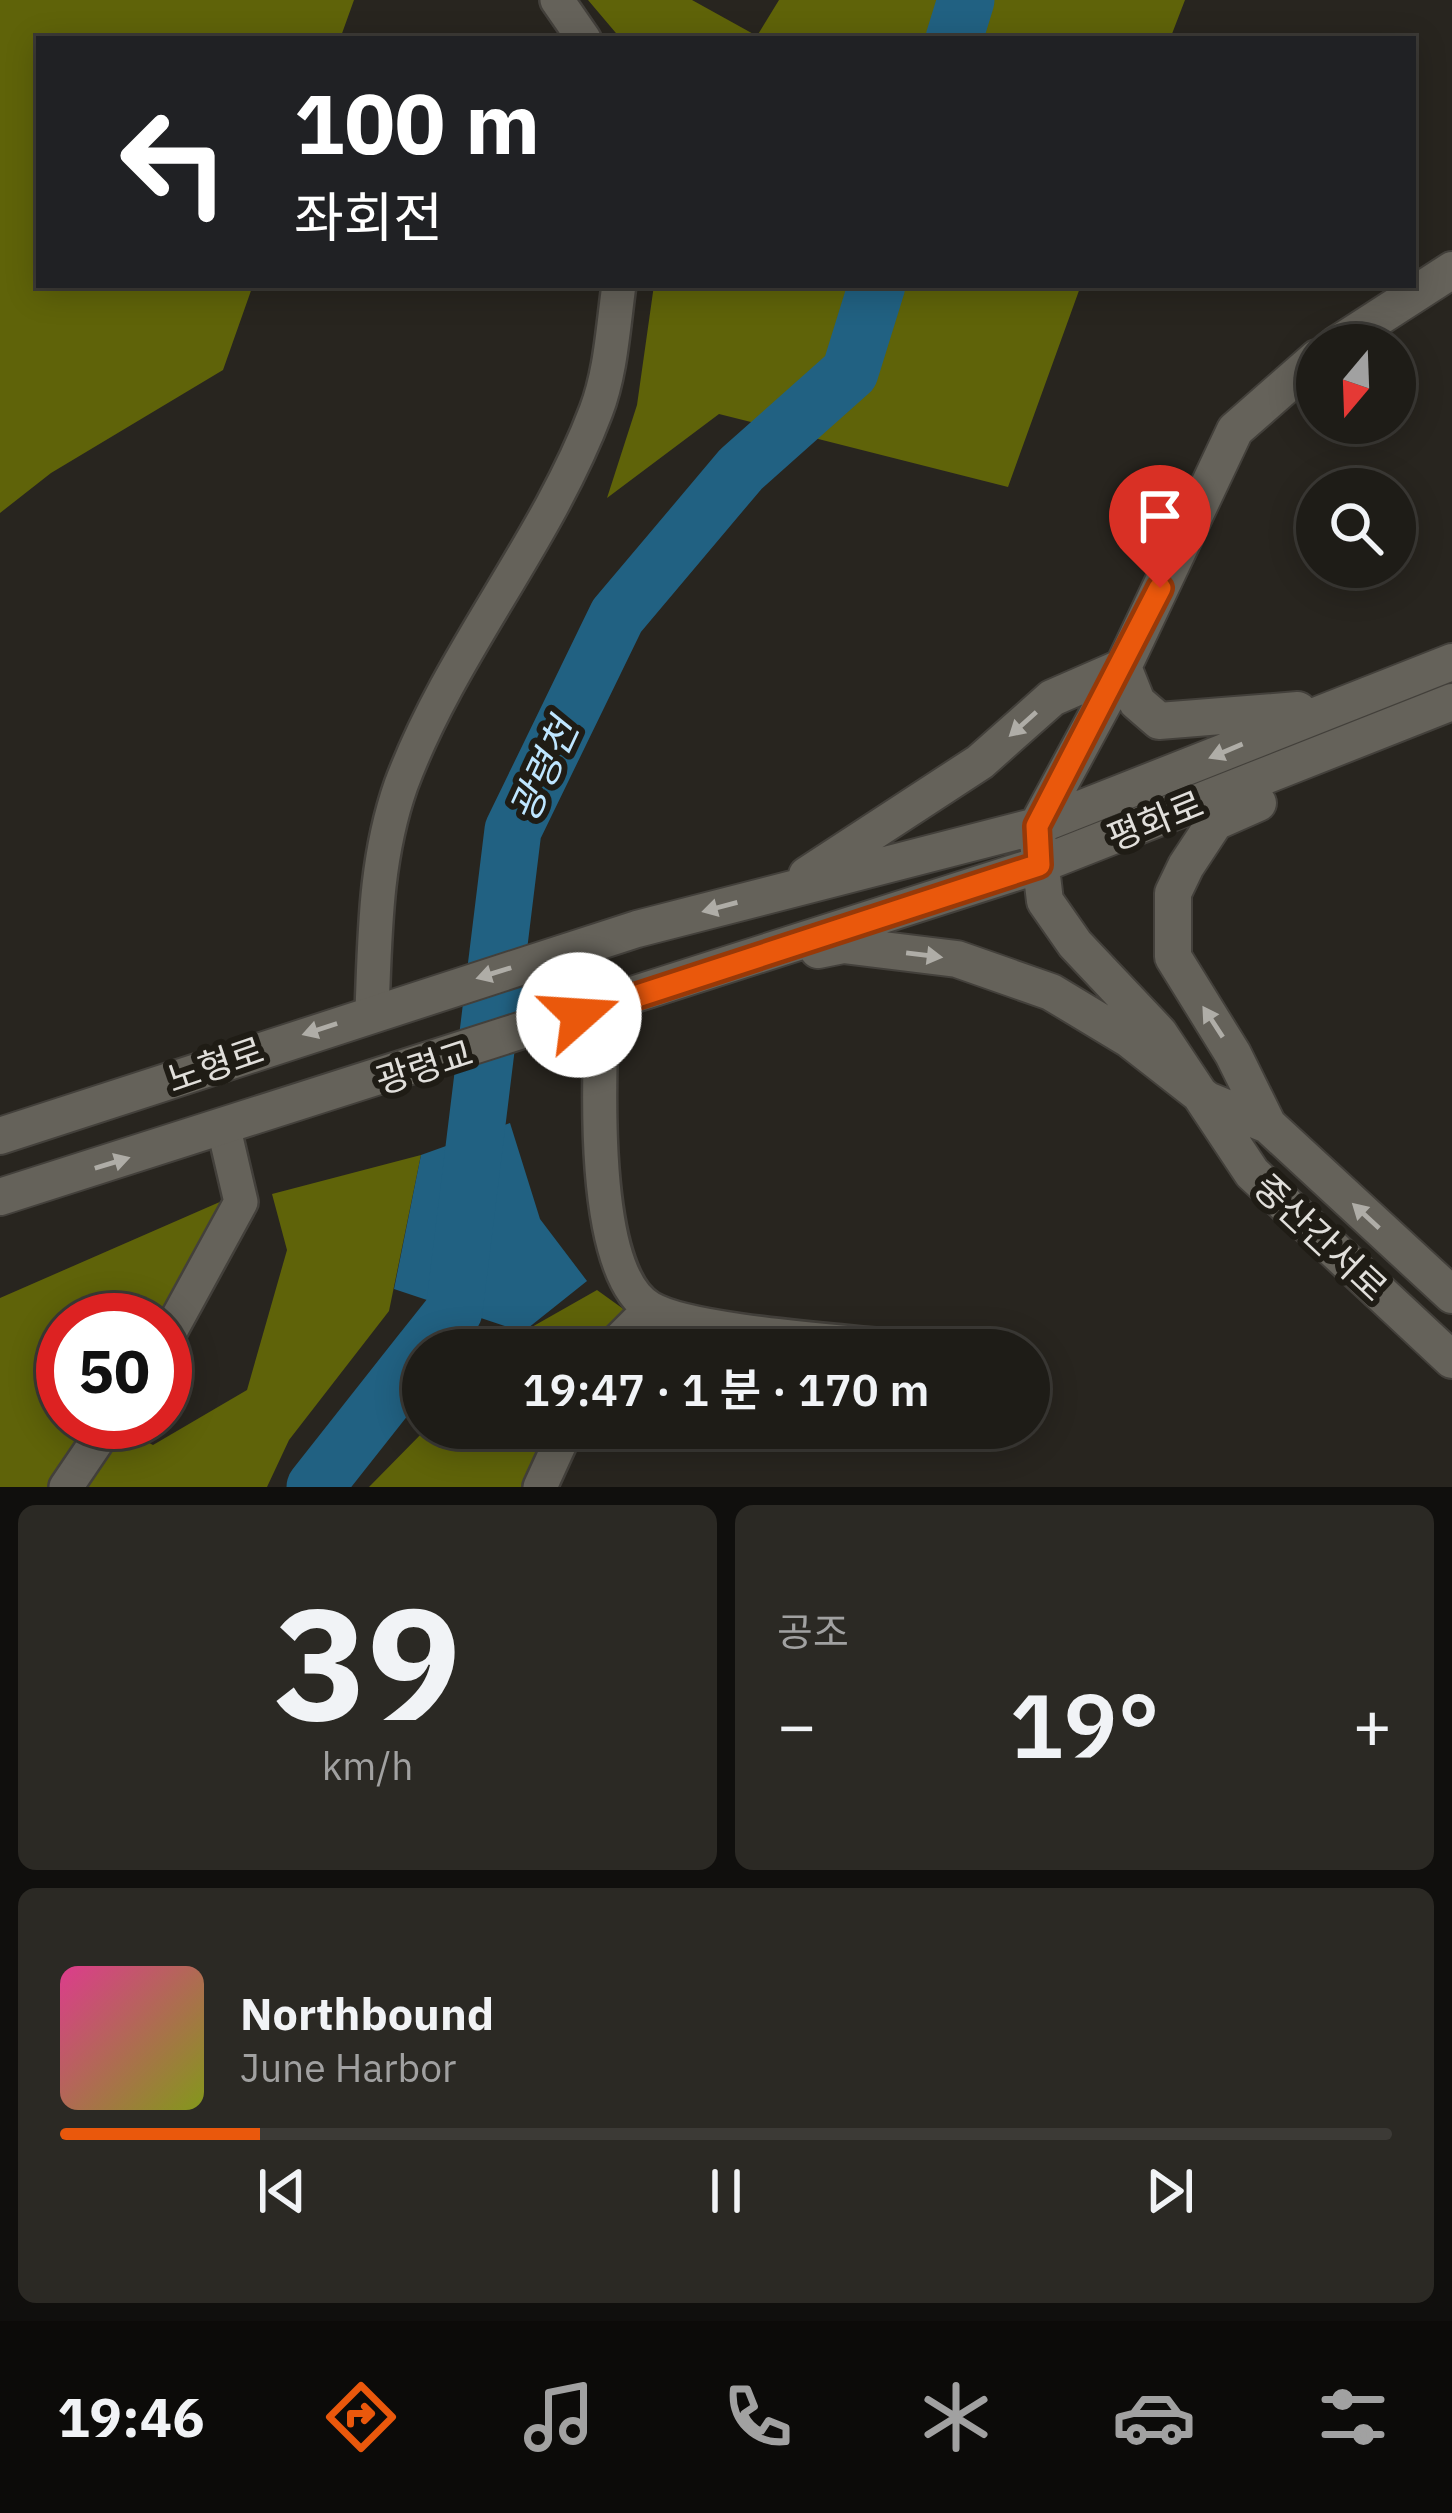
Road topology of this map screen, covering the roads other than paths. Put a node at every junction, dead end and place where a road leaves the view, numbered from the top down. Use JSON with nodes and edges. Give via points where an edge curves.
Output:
{"nodes":[{"id":1,"x":557,"y":0,"type":"edge"},
{"id":2,"x":582,"y":36,"type":"edge"},
{"id":3,"x":1452,"y":270,"type":"edge"},
{"id":4,"x":619,"y":288,"type":"edge"},
{"id":5,"x":1368,"y":324,"type":"edge"},
{"id":6,"x":1296,"y":376,"type":"edge"},
{"id":7,"x":1452,"y":662,"type":"edge"},
{"id":8,"x":1123,"y":667,"type":"junction"},
{"id":9,"x":1452,"y":702,"type":"edge"},
{"id":10,"x":1330,"y":707,"type":"junction"},
{"id":11,"x":1384,"y":724,"type":"junction"},
{"id":12,"x":1037,"y":826,"type":"junction"},
{"id":13,"x":1039,"y":865,"type":"junction"},
{"id":14,"x":784,"y":891,"type":"junction"},
{"id":15,"x":638,"y":928,"type":"joint"},
{"id":16,"x":685,"y":978,"type":"junction"},
{"id":17,"x":431,"y":992,"type":"joint"},
{"id":18,"x":372,"y":1011,"type":"junction"},
{"id":19,"x":591,"y":1011,"type":"junction"},
{"id":20,"x":336,"y":1094,"type":"joint"},
{"id":21,"x":1207,"y":1100,"type":"junction"},
{"id":22,"x":1268,"y":1125,"type":"junction"},
{"id":23,"x":224,"y":1129,"type":"junction"},
{"id":24,"x":0,"y":1136,"type":"edge"},
{"id":25,"x":0,"y":1198,"type":"edge"},
{"id":26,"x":191,"y":1293,"type":"edge"},
{"id":27,"x":1452,"y":1295,"type":"edge"},
{"id":28,"x":650,"y":1309,"type":"junction"},
{"id":29,"x":630,"y":1329,"type":"edge"},
{"id":30,"x":748,"y":1329,"type":"edge"},
{"id":31,"x":1452,"y":1360,"type":"edge"},
{"id":32,"x":91,"y":1449,"type":"edge"},
{"id":33,"x":557,"y":1449,"type":"edge"},
{"id":34,"x":65,"y":1487,"type":"edge"},
{"id":35,"x":540,"y":1487,"type":"edge"}],
"edges":[{"from":1,"to":2,"type":"street"},
{"from":3,"to":5,"type":"main road"},
{"from":4,"to":18,"type":"street","via":[[606,372],[582,443],[452,676],[401,787],[376,894]]},
{"from":6,"to":8,"type":"main road","via":[[1235,430]]},
{"from":7,"to":10,"type":"main road","name":"평화로"},
{"from":8,"to":10,"type":"main road","via":[[1137,702],[1159,721]]},
{"from":8,"to":12,"type":"main road"},
{"from":8,"to":14,"type":"main road","one_way":true,"via":[[1052,698],[980,762]]},
{"from":9,"to":11,"type":"main road","name":"평화로"},
{"from":10,"to":12,"type":"main road","name":"평화로","one_way":true},
{"from":11,"to":13,"type":"main road","name":"평화로"},
{"from":22,"to":11,"type":"main road","one_way":true,"via":[[1173,957],[1173,893],[1216,822],[1283,790]]},
{"from":12,"to":13,"type":"main road","name":"중산간서로"},
{"from":12,"to":14,"type":"main road","name":"평화로"},
{"from":13,"to":16,"type":"main road","name":"평화로"},
{"from":13,"to":21,"type":"main road","name":"중산간서로","via":[[1045,901],[1075,944],[1159,1033]]},
{"from":14,"to":15,"type":"main road","name":"평화로","one_way":true},
{"from":15,"to":17,"type":"main road","name":"광령교","one_way":true},
{"from":16,"to":19,"type":"main road","name":"평화로"},
{"from":16,"to":21,"type":"main road","one_way":true,"via":[[843,945],[957,959],[1051,992]]},
{"from":17,"to":18,"type":"main road","name":"노형로"},
{"from":18,"to":24,"type":"main road","name":"노형로","one_way":true},
{"from":19,"to":20,"type":"main road","name":"광령교"},
{"from":19,"to":28,"type":"street","via":[[602,1194],[628,1286]]},
{"from":20,"to":23,"type":"main road","name":"노형로"},
{"from":21,"to":22,"type":"main road","name":"중산간서로"},
{"from":21,"to":31,"type":"main road","name":"중산간서로","via":[[1252,1173]]},
{"from":27,"to":22,"type":"main road","name":"중산간서로","one_way":true},
{"from":25,"to":23,"type":"main road","name":"노형로","one_way":true},
{"from":23,"to":26,"type":"street","name":"노형로","via":[[241,1202]]},
{"from":28,"to":29,"type":"street"},
{"from":28,"to":30,"type":"street"},
{"from":32,"to":34,"type":"street"},
{"from":33,"to":35,"type":"street"}]}
